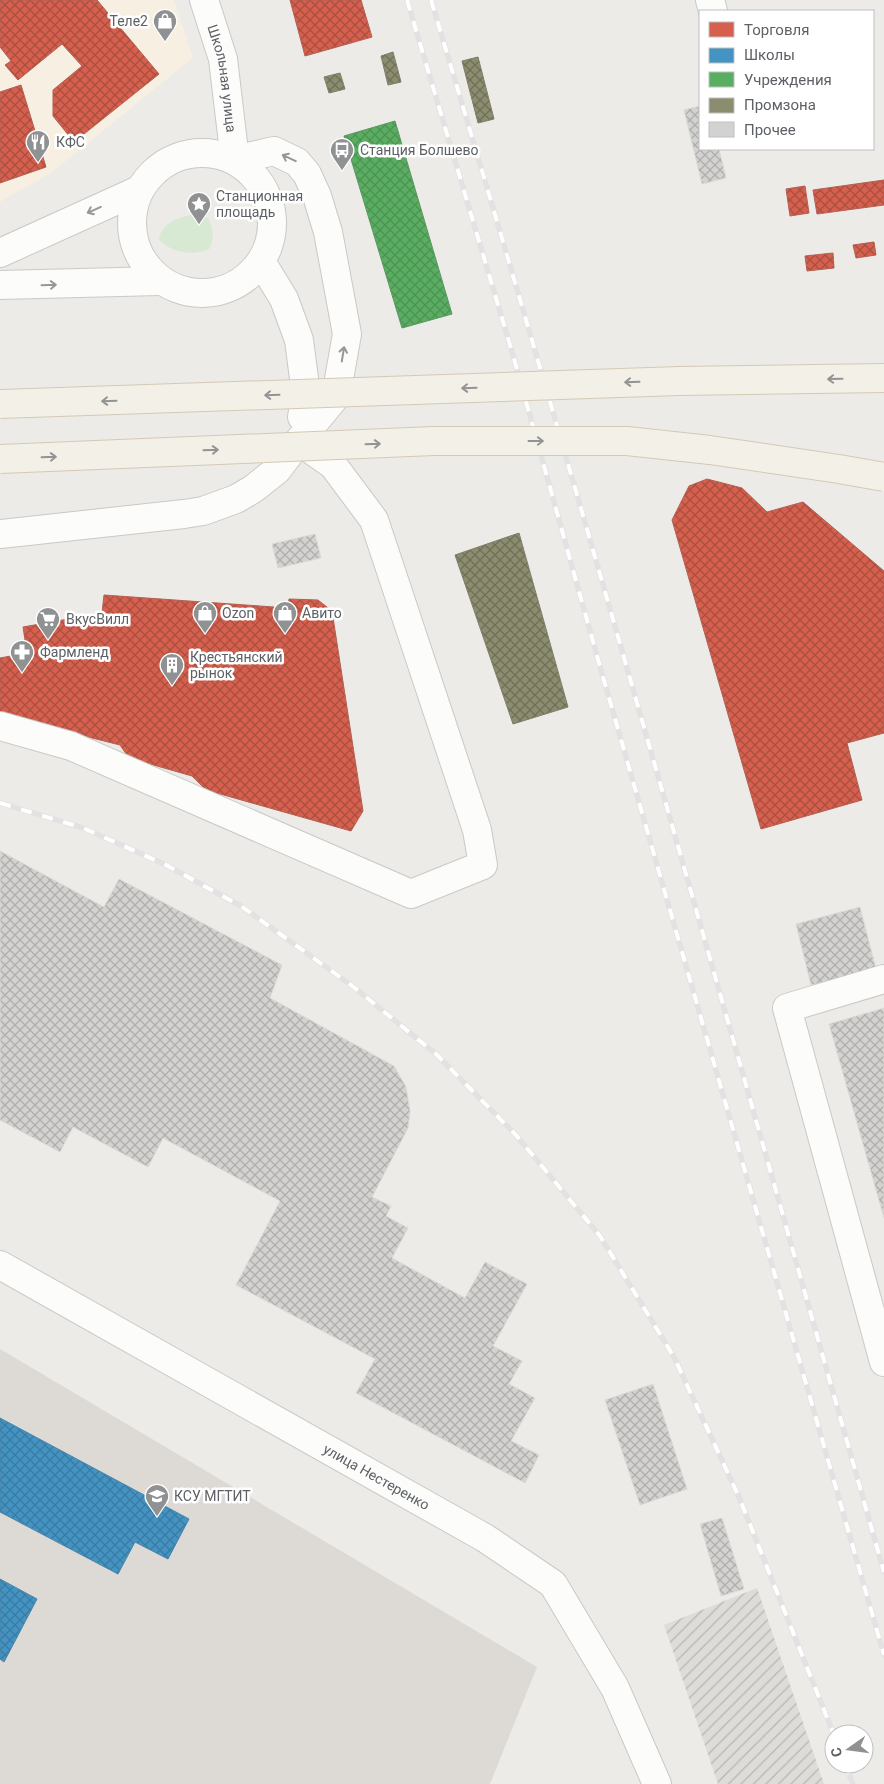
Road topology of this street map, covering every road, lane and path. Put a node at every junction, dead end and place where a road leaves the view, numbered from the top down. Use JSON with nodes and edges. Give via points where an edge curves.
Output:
{"nodes":[{"id":1,"x":204,"y":0,"type":"edge"},
{"id":2,"x":235,"y":160,"type":"junction"},
{"id":3,"x":139,"y":190,"type":"junction"},
{"id":4,"x":0,"y":253,"type":"edge"},
{"id":5,"x":262,"y":263,"type":"junction"},
{"id":6,"x":160,"y":281,"type":"junction"},
{"id":7,"x":0,"y":285,"type":"edge"},
{"id":8,"x":884,"y":378,"type":"edge"},
{"id":9,"x":306,"y":394,"type":"junction"},
{"id":10,"x":0,"y":404,"type":"edge"},
{"id":11,"x":298,"y":441,"type":"junction"},
{"id":12,"x":0,"y":459,"type":"edge"},
{"id":13,"x":884,"y":478,"type":"edge"},
{"id":14,"x":0,"y":534,"type":"edge"},
{"id":15,"x":0,"y":726,"type":"edge"},
{"id":16,"x":884,"y":979,"type":"edge"},
{"id":17,"x":0,"y":1265,"type":"edge"},
{"id":18,"x":884,"y":1362,"type":"edge"},
{"id":19,"x":657,"y":1784,"type":"edge"}],
"edges":[{"from":1,"to":2,"type":"street","name":"Школьная улица","via":[[223,58]]},
{"from":2,"to":3,"type":"street","via":[[208,152],[181,155],[156,168]]},
{"from":2,"to":5,"type":"street","via":[[259,180],[272,212],[272,238]]},
{"from":11,"to":2,"type":"street","one_way":true,"via":[[336,396],[347,334],[328,232],[317,196],[307,174],[297,162],[274,151]]},
{"from":3,"to":4,"type":"street","one_way":true},
{"from":3,"to":6,"type":"street","via":[[131,214],[133,240],[143,263]]},
{"from":5,"to":6,"type":"street","via":[[241,283],[215,293],[186,293]]},
{"from":5,"to":9,"type":"street","via":[[284,299],[299,340]]},
{"from":7,"to":6,"type":"street","one_way":true},
{"from":8,"to":9,"type":"main road","one_way":true,"bridge":true,"via":[[670,381]]},
{"from":9,"to":10,"type":"main road","one_way":true,"bridge":true},
{"from":9,"to":11,"type":"street"},
{"from":11,"to":14,"type":"street","via":[[278,470],[253,489],[203,511]]},
{"from":11,"to":15,"type":"street","via":[[333,465],[374,520],[477,830],[483,864],[412,894],[71,746]]},
{"from":12,"to":13,"type":"main road","one_way":true,"bridge":true,"via":[[434,441],[627,441],[710,450]]},
{"from":16,"to":18,"type":"street","via":[[787,1008]]},
{"from":17,"to":19,"type":"street","name":"улица Нестеренко","via":[[485,1538],[553,1584],[615,1688]]}]}
